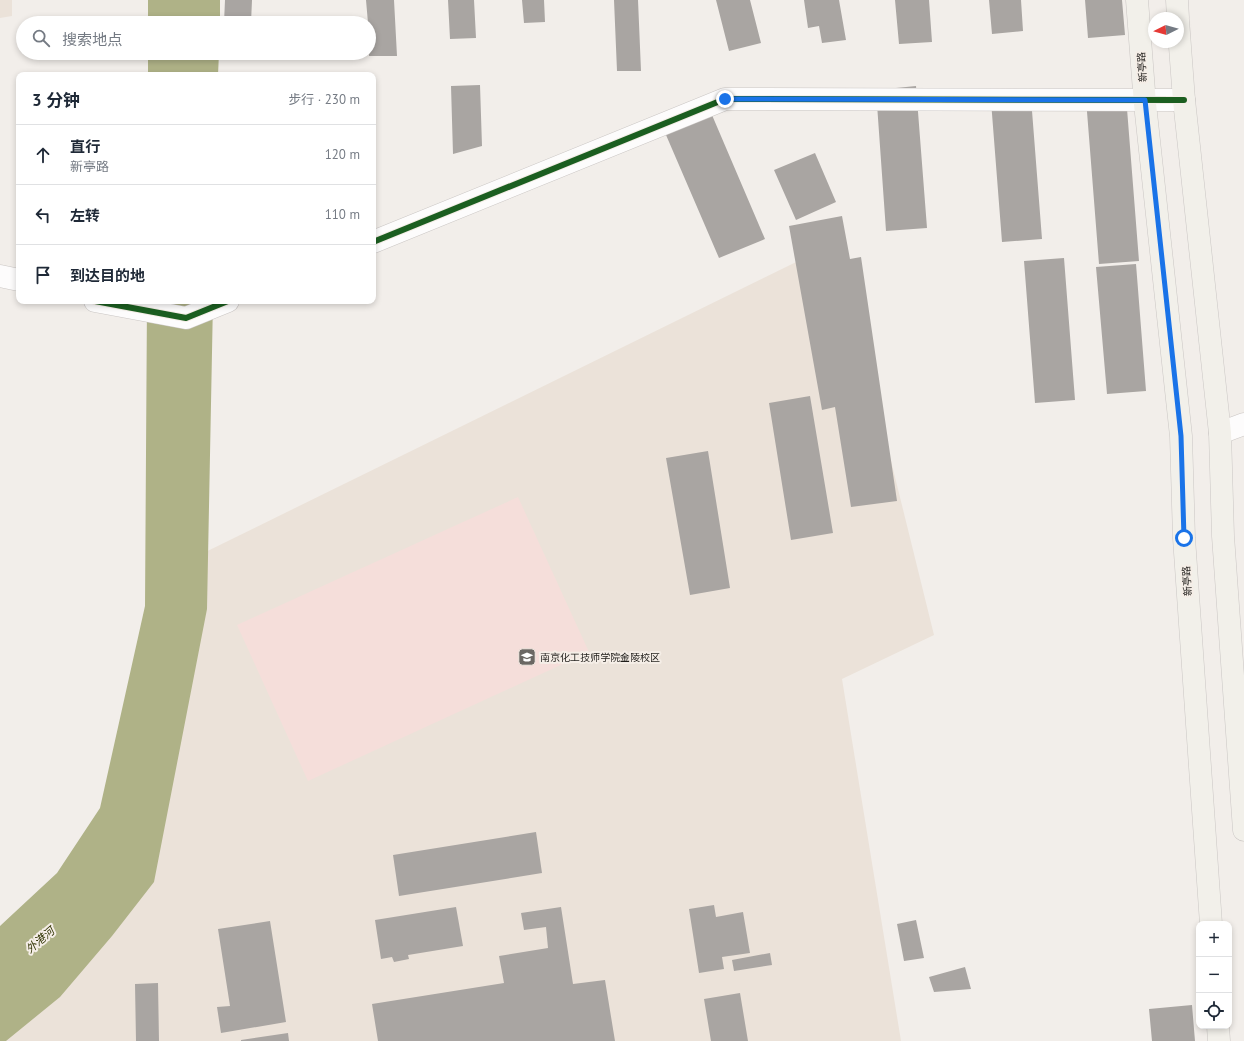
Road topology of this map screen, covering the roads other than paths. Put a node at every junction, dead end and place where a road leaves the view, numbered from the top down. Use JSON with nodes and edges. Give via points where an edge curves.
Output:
{"nodes":[{"id":1,"x":1137,"y":0,"type":"edge"},
{"id":2,"x":1176,"y":0,"type":"edge"},
{"id":3,"x":1177,"y":12,"type":"edge"},
{"id":4,"x":1180,"y":48,"type":"edge"},
{"id":5,"x":1145,"y":100,"type":"junction"},
{"id":6,"x":1184,"y":100,"type":"junction"},
{"id":7,"x":376,"y":241,"type":"edge"},
{"id":8,"x":0,"y":276,"type":"edge"},
{"id":9,"x":16,"y":279,"type":"edge"},
{"id":10,"x":112,"y":304,"type":"edge"},
{"id":11,"x":221,"y":304,"type":"edge"},
{"id":12,"x":1244,"y":424,"type":"edge"},
{"id":13,"x":1220,"y":433,"type":"junction"},
{"id":14,"x":1244,"y":830,"type":"edge"},
{"id":15,"x":1211,"y":921,"type":"edge"},
{"id":16,"x":1218,"y":1029,"type":"edge"},
{"id":17,"x":1219,"y":1041,"type":"edge"}],
"edges":[{"from":1,"to":5,"type":"main road","name":"新亭路"},
{"from":2,"to":3,"type":"main road"},
{"from":4,"to":6,"type":"main road"},
{"from":5,"to":6,"type":"street"},
{"from":5,"to":7,"type":"street","via":[[725,99]]},
{"from":5,"to":15,"type":"main road","name":"新亭路","via":[[1181,436],[1184,538]]},
{"from":6,"to":13,"type":"main road"},
{"from":8,"to":9,"type":"street"},
{"from":10,"to":11,"type":"street","via":[[186,318]]},
{"from":12,"to":13,"type":"street"},
{"from":13,"to":14,"type":"main road","via":[[1224,536]]},
{"from":16,"to":17,"type":"main road"}]}
